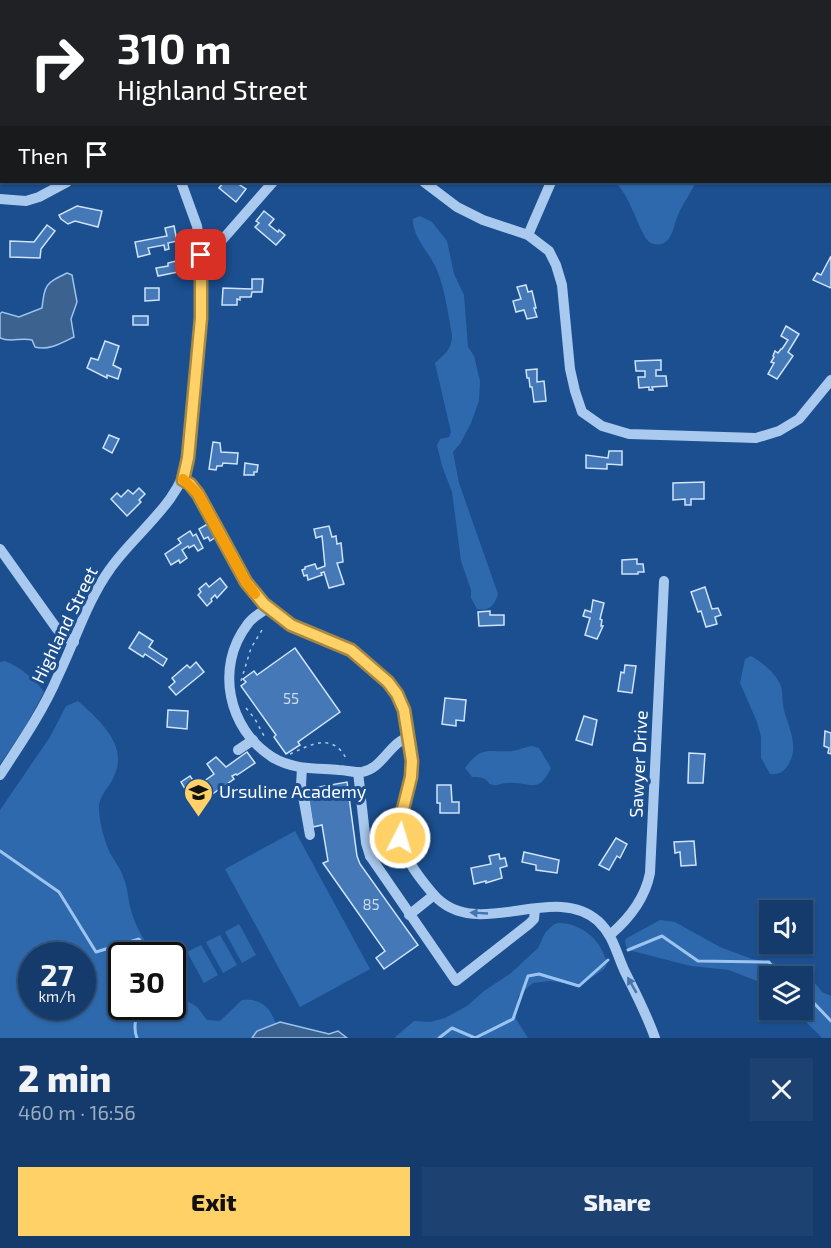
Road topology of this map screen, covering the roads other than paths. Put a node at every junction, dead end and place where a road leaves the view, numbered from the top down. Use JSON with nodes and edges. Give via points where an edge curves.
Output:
{"nodes":[{"id":1,"x":65,"y":183,"type":"edge"},
{"id":2,"x":181,"y":183,"type":"edge"},
{"id":3,"x":272,"y":183,"type":"edge"},
{"id":4,"x":425,"y":183,"type":"edge"},
{"id":5,"x":551,"y":183,"type":"edge"},
{"id":6,"x":0,"y":199,"type":"edge"},
{"id":7,"x":528,"y":235,"type":"junction"},
{"id":8,"x":201,"y":255,"type":"junction"},
{"id":9,"x":831,"y":380,"type":"edge"},
{"id":10,"x":183,"y":480,"type":"junction"},
{"id":11,"x":0,"y":549,"type":"edge"},
{"id":12,"x":664,"y":581,"type":"dead end"},
{"id":13,"x":268,"y":608,"type":"junction"},
{"id":14,"x":74,"y":642,"type":"junction"},
{"id":15,"x":409,"y":737,"type":"junction"},
{"id":16,"x":253,"y":740,"type":"junction"},
{"id":17,"x":238,"y":750,"type":"dead end"},
{"id":18,"x":302,"y":768,"type":"junction"},
{"id":19,"x":358,"y":772,"type":"junction"},
{"id":20,"x":0,"y":775,"type":"edge"},
{"id":21,"x":310,"y":835,"type":"dead end"},
{"id":22,"x":401,"y":843,"type":"junction"},
{"id":23,"x":370,"y":856,"type":"junction"},
{"id":24,"x":434,"y":895,"type":"junction"},
{"id":25,"x":535,"y":909,"type":"junction"},
{"id":26,"x":410,"y":915,"type":"junction"},
{"id":27,"x":610,"y":935,"type":"junction"},
{"id":28,"x":655,"y":1038,"type":"edge"}],
"edges":[{"from":1,"to":6,"type":"street","via":[[26,201]]},
{"from":2,"to":8,"type":"street","name":"Highland Street","via":[[197,226]]},
{"from":3,"to":8,"type":"street","via":[[223,239]]},
{"from":4,"to":7,"type":"street","via":[[465,211]]},
{"from":5,"to":7,"type":"street"},
{"from":7,"to":9,"type":"street","via":[[549,251],[556,265],[575,391],[582,412],[602,426],[629,434],[756,438],[799,419]]},
{"from":8,"to":10,"type":"street","name":"Highland Street","via":[[201,318]]},
{"from":10,"to":13,"type":"street","via":[[195,490],[246,582]]},
{"from":10,"to":14,"type":"street","name":"Highland Street","via":[[109,570]]},
{"from":11,"to":14,"type":"street","via":[[57,629]]},
{"from":12,"to":27,"type":"street","name":"Sawyer Drive","via":[[650,873],[635,910]]},
{"from":13,"to":15,"type":"street","via":[[291,625],[351,650],[374,669],[399,698]]},
{"from":13,"to":16,"type":"street","via":[[246,625],[236,646],[229,679],[235,713]]},
{"from":14,"to":20,"type":"street","name":"Highland Street","via":[[24,739]]},
{"from":15,"to":19,"type":"street","via":[[399,741],[369,769]]},
{"from":15,"to":22,"type":"street","via":[[412,770],[400,821]]},
{"from":16,"to":17,"type":"street"},
{"from":16,"to":18,"type":"street","via":[[272,757]]},
{"from":18,"to":19,"type":"street"},
{"from":18,"to":21,"type":"street","via":[[301,785]]},
{"from":19,"to":23,"type":"street"},
{"from":22,"to":23,"type":"street"},
{"from":22,"to":24,"type":"street"},
{"from":23,"to":26,"type":"street"},
{"from":25,"to":24,"type":"street","one_way":true,"via":[[472,913],[445,905]]},
{"from":24,"to":26,"type":"street"},
{"from":25,"to":26,"type":"street","via":[[530,924],[456,981]]},
{"from":25,"to":27,"type":"street","via":[[579,910]]},
{"from":28,"to":27,"type":"street","one_way":true}]}
